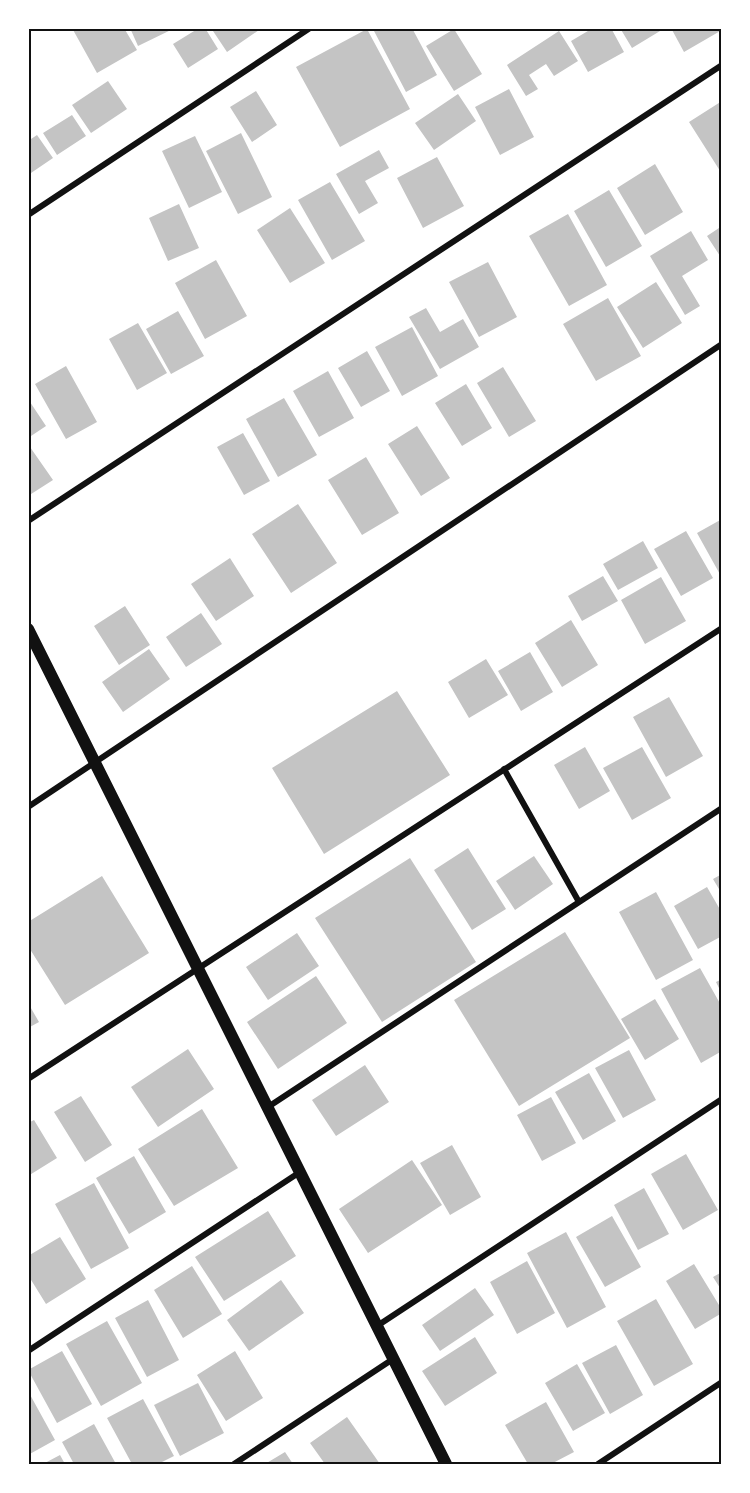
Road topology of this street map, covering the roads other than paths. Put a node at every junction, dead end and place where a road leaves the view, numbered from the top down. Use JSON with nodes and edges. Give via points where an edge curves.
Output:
{"nodes":[{"id":1,"x":310,"y":28,"type":"edge"},
{"id":2,"x":722,"y":65,"type":"edge"},
{"id":3,"x":28,"y":215,"type":"edge"},
{"id":4,"x":722,"y":344,"type":"edge"},
{"id":5,"x":28,"y":521,"type":"edge"},
{"id":6,"x":722,"y":628,"type":"edge"},
{"id":7,"x":28,"y":629,"type":"edge"},
{"id":8,"x":95,"y":763,"type":"junction"},
{"id":9,"x":504,"y":769,"type":"junction"},
{"id":10,"x":28,"y":807,"type":"edge"},
{"id":11,"x":722,"y":808,"type":"edge"},
{"id":12,"x":579,"y":902,"type":"junction"},
{"id":13,"x":197,"y":967,"type":"junction"},
{"id":14,"x":28,"y":1079,"type":"edge"},
{"id":15,"x":722,"y":1099,"type":"edge"},
{"id":16,"x":268,"y":1107,"type":"junction"},
{"id":17,"x":300,"y":1172,"type":"junction"},
{"id":18,"x":377,"y":1326,"type":"junction"},
{"id":19,"x":28,"y":1352,"type":"edge"},
{"id":20,"x":393,"y":1359,"type":"junction"},
{"id":21,"x":722,"y":1382,"type":"edge"},
{"id":22,"x":234,"y":1464,"type":"edge"},
{"id":23,"x":446,"y":1464,"type":"edge"},
{"id":24,"x":598,"y":1464,"type":"edge"}],
"edges":[{"from":1,"to":3,"type":"street"},
{"from":2,"to":5,"type":"street"},
{"from":4,"to":8,"type":"street"},
{"from":6,"to":9,"type":"street"},
{"from":7,"to":8,"type":"main road"},
{"from":8,"to":10,"type":"street"},
{"from":8,"to":13,"type":"main road"},
{"from":9,"to":12,"type":"street"},
{"from":9,"to":13,"type":"street"},
{"from":11,"to":12,"type":"street"},
{"from":12,"to":16,"type":"street"},
{"from":13,"to":14,"type":"street"},
{"from":13,"to":16,"type":"main road"},
{"from":15,"to":18,"type":"street"},
{"from":16,"to":17,"type":"main road"},
{"from":17,"to":18,"type":"main road"},
{"from":17,"to":19,"type":"street"},
{"from":18,"to":20,"type":"main road"},
{"from":20,"to":22,"type":"street"},
{"from":20,"to":23,"type":"main road"},
{"from":21,"to":24,"type":"street"}]}
